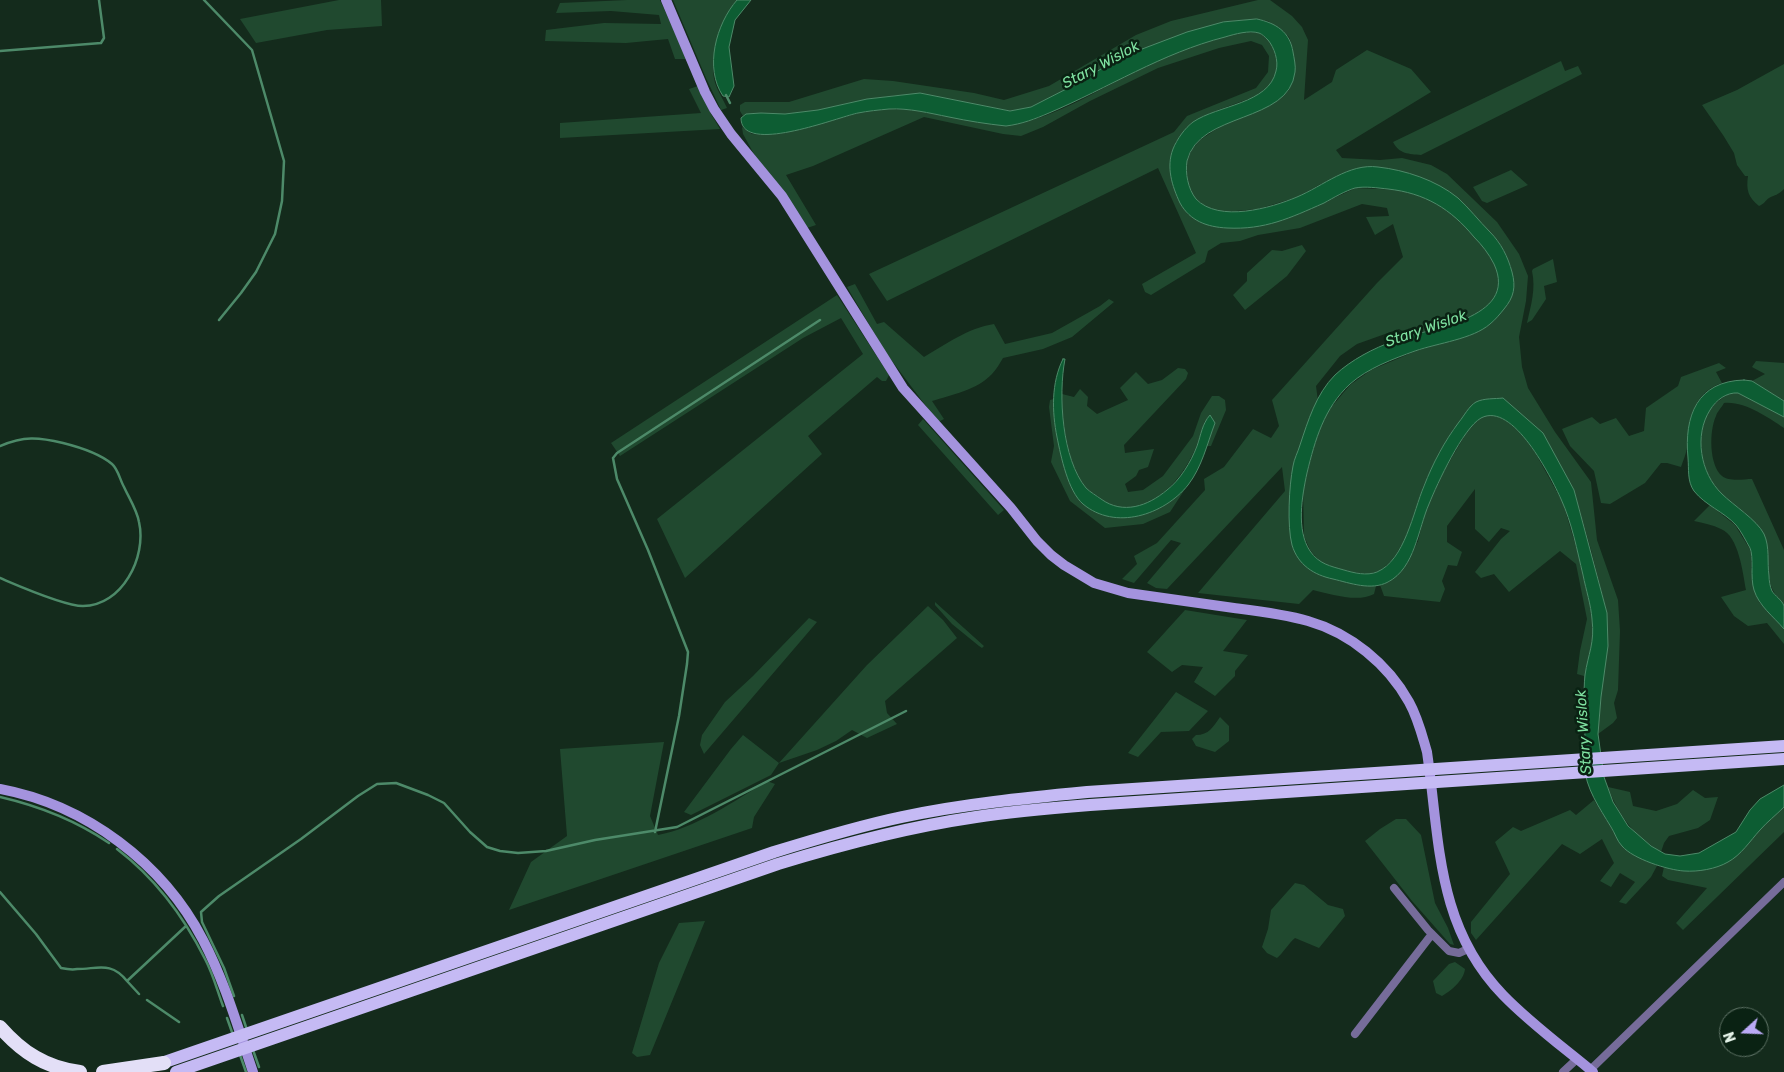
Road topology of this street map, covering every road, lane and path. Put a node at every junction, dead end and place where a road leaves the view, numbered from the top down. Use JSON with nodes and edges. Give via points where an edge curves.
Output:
{"nodes":[{"id":1,"x":666,"y":0,"type":"edge"},
{"id":2,"x":1780,"y":752,"type":"edge"},
{"id":3,"x":1622,"y":763,"type":"junction"},
{"id":4,"x":1447,"y":775,"type":"junction"},
{"id":5,"x":0,"y":789,"type":"edge"},
{"id":6,"x":1784,"y":882,"type":"edge"},
{"id":7,"x":1394,"y":888,"type":"dead end"},
{"id":8,"x":1432,"y":934,"type":"junction"},
{"id":9,"x":1468,"y":949,"type":"junction"},
{"id":10,"x":0,"y":1027,"type":"edge"},
{"id":11,"x":1355,"y":1034,"type":"dead end"},
{"id":12,"x":231,"y":1046,"type":"junction"},
{"id":13,"x":1577,"y":1059,"type":"junction"},
{"id":14,"x":164,"y":1063,"type":"junction"},
{"id":15,"x":1591,"y":1071,"type":"edge"},
{"id":16,"x":80,"y":1072,"type":"edge"},
{"id":17,"x":103,"y":1072,"type":"edge"},
{"id":18,"x":137,"y":1072,"type":"edge"},
{"id":19,"x":176,"y":1072,"type":"edge"},
{"id":20,"x":253,"y":1072,"type":"edge"},
{"id":21,"x":1563,"y":1072,"type":"edge"}],
"edges":[{"from":1,"to":9,"type":"street","via":[[714,109],[782,196],[903,388],[1037,541],[1064,565],[1094,583],[1119,590],[1309,621],[1354,643],[1397,683],[1417,719],[1427,752],[1444,883],[1450,907]]},
{"from":2,"to":3,"type":"main road"},
{"from":3,"to":4,"type":"main road","via":[[1561,773]]},
{"from":3,"to":4,"type":"main road","via":[[1560,760]]},
{"from":4,"to":12,"type":"main road","via":[[1024,811],[890,833],[778,864]]},
{"from":5,"to":20,"type":"street","via":[[28,795],[77,814],[146,863],[192,920],[204,942]]},
{"from":6,"to":15,"type":"street"},
{"from":7,"to":8,"type":"street"},
{"from":8,"to":9,"type":"street","via":[[1449,951],[1458,953]]},
{"from":8,"to":11,"type":"street"},
{"from":9,"to":13,"type":"street","via":[[1503,996]]},
{"from":10,"to":16,"type":"highway","via":[[18,1047],[36,1059],[61,1069]]},
{"from":12,"to":14,"type":"main road"},
{"from":12,"to":19,"type":"main road"},
{"from":13,"to":15,"type":"street"},
{"from":13,"to":21,"type":"street"},
{"from":14,"to":17,"type":"highway"},
{"from":14,"to":18,"type":"main road"}]}
